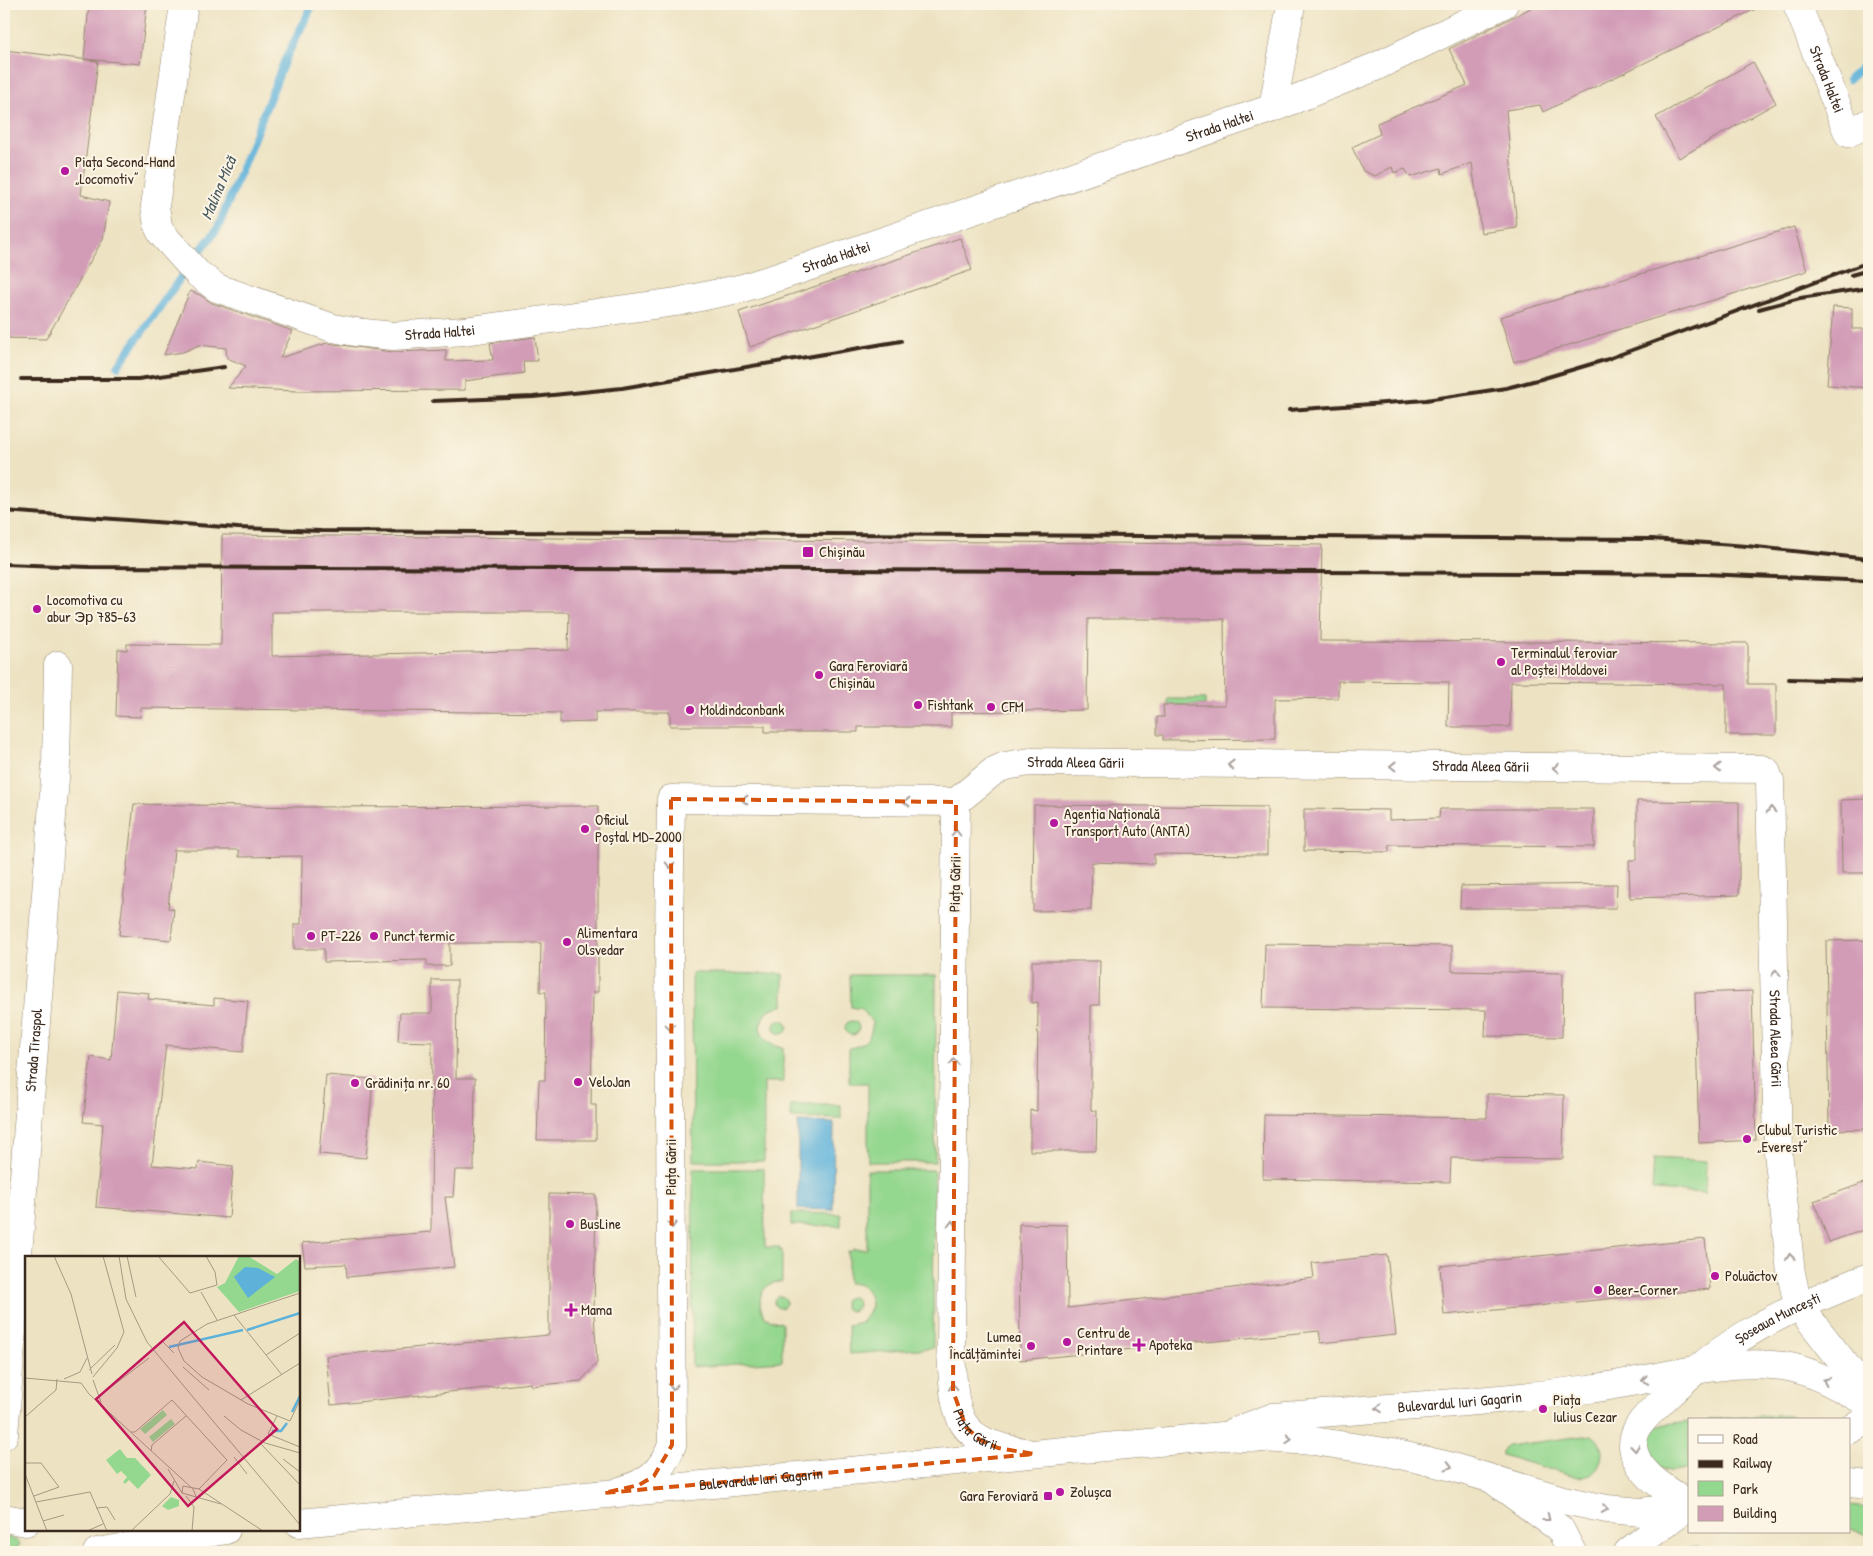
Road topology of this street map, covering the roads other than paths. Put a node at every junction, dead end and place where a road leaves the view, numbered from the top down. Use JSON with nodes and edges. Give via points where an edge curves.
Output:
{"nodes":[{"id":1,"x":184,"y":4,"type":"edge"},
{"id":2,"x":1291,"y":4,"type":"edge"},
{"id":3,"x":1504,"y":4,"type":"edge"},
{"id":4,"x":1796,"y":4,"type":"edge"},
{"id":5,"x":1273,"y":108,"type":"junction"},
{"id":6,"x":1869,"y":123,"type":"edge"},
{"id":7,"x":58,"y":665,"type":"dead end"},
{"id":8,"x":956,"y":802,"type":"junction"},
{"id":9,"x":1869,"y":1277,"type":"edge"},
{"id":10,"x":1798,"y":1305,"type":"junction"},
{"id":11,"x":1693,"y":1370,"type":"junction"},
{"id":12,"x":1869,"y":1395,"type":"edge"},
{"id":13,"x":1869,"y":1404,"type":"edge"},
{"id":14,"x":1869,"y":1418,"type":"edge"},
{"id":15,"x":1850,"y":1429,"type":"edge"},
{"id":16,"x":4,"y":1435,"type":"edge"},
{"id":17,"x":1222,"y":1436,"type":"junction"},
{"id":18,"x":1034,"y":1454,"type":"junction"},
{"id":19,"x":1493,"y":1480,"type":"junction"},
{"id":20,"x":1850,"y":1483,"type":"edge"},
{"id":21,"x":1869,"y":1484,"type":"edge"},
{"id":22,"x":604,"y":1494,"type":"junction"},
{"id":23,"x":1688,"y":1504,"type":"edge"},
{"id":24,"x":1688,"y":1505,"type":"edge"},
{"id":25,"x":1688,"y":1506,"type":"edge"},
{"id":26,"x":4,"y":1518,"type":"edge"},
{"id":27,"x":25,"y":1522,"type":"edge"},
{"id":28,"x":300,"y":1523,"type":"edge"},
{"id":29,"x":216,"y":1531,"type":"edge"},
{"id":30,"x":97,"y":1552,"type":"edge"},
{"id":31,"x":1572,"y":1552,"type":"edge"},
{"id":32,"x":1628,"y":1552,"type":"edge"}],
"edges":[{"from":1,"to":5,"type":"street","name":"Strada Haltei","via":[[155,206],[158,226],[197,273],[229,293],[333,328],[371,334],[393,336],[464,331],[710,296],[781,276]]},
{"from":2,"to":5,"type":"street"},
{"from":3,"to":5,"type":"street","name":"Strada Haltei","via":[[1375,67]]},
{"from":4,"to":6,"type":"street","name":"Strada Haltei","via":[[1848,133]]},
{"from":7,"to":16,"type":"street","name":"Strada Tiraspol","via":[[56,766]]},
{"from":10,"to":8,"type":"street","name":"Strada Aleea Gării","one_way":true,"via":[[1791,1273],[1778,1152],[1770,781],[1766,771],[1757,768],[1030,762],[994,771]]},
{"from":18,"to":8,"type":"street","name":"Piața Gării","one_way":true,"via":[[998,1448],[980,1440],[966,1427],[957,1410],[953,1391]]},
{"from":8,"to":22,"type":"street","name":"Piața Gării","one_way":true,"via":[[671,799],[672,1445],[654,1476],[639,1486]]},
{"from":9,"to":10,"type":"street","name":"Șoseaua Muncești"},
{"from":10,"to":11,"type":"street","name":"Șoseaua Muncești","via":[[1744,1333]]},
{"from":10,"to":12,"type":"street"},
{"from":13,"to":11,"type":"street","name":"Bulevardul Iuri Gagarin","one_way":true,"via":[[1816,1376],[1784,1366]]},
{"from":11,"to":17,"type":"street","name":"Bulevardul Iuri Gagarin","one_way":true,"via":[[1560,1393],[1273,1417]]},
{"from":11,"to":23,"type":"street","name":"Șoseaua Muncești","one_way":true,"via":[[1644,1418],[1635,1431],[1633,1445],[1636,1459],[1647,1472]]},
{"from":14,"to":15,"type":"street"},
{"from":17,"to":18,"type":"street","name":"Bulevardul Iuri Gagarin"},
{"from":17,"to":19,"type":"street","name":"Bulevardul Iuri Gagarin","one_way":true,"via":[[1355,1446],[1449,1466]]},
{"from":18,"to":22,"type":"street","name":"Bulevardul Iuri Gagarin"},
{"from":19,"to":24,"type":"street","name":"Bulevardul Iuri Gagarin","one_way":true,"via":[[1607,1509],[1641,1512]]},
{"from":19,"to":31,"type":"street","one_way":true,"via":[[1560,1529]]},
{"from":20,"to":21,"type":"street"},
{"from":22,"to":28,"type":"street","name":"Bulevardul Iuri Gagarin"},
{"from":25,"to":32,"type":"street"},
{"from":26,"to":27,"type":"street"},
{"from":29,"to":30,"type":"street"}]}
